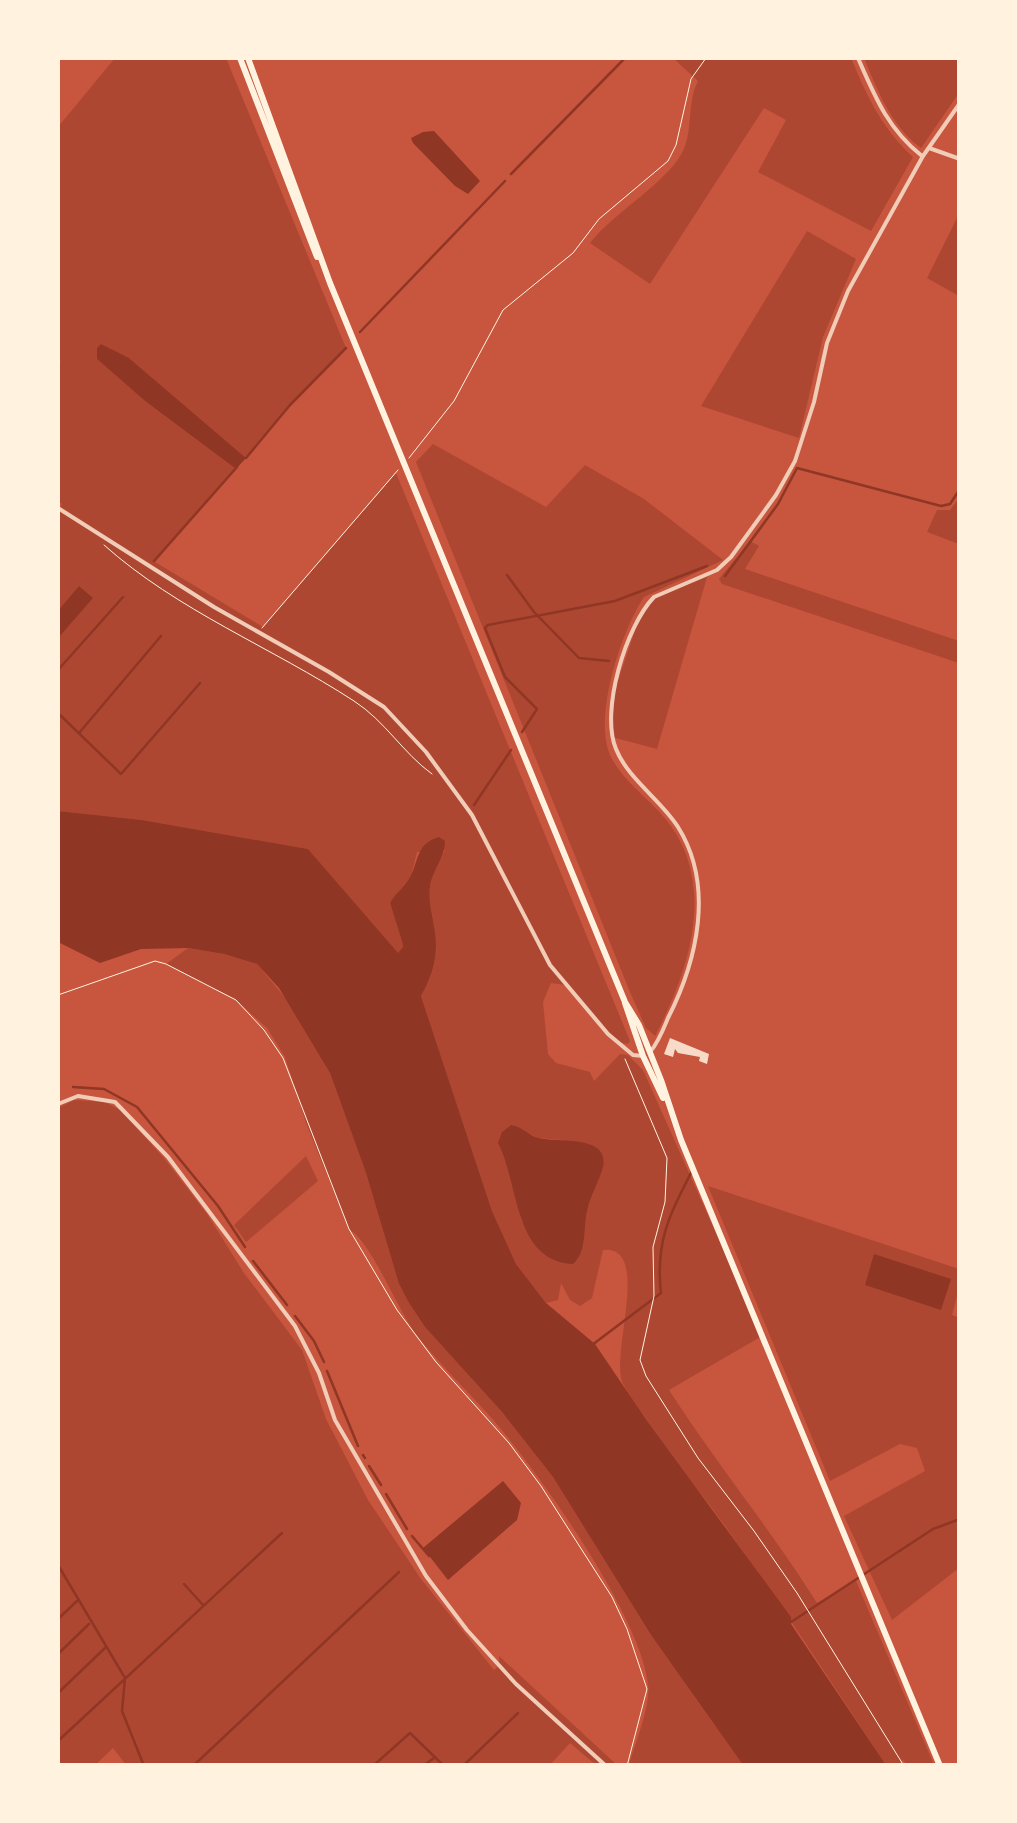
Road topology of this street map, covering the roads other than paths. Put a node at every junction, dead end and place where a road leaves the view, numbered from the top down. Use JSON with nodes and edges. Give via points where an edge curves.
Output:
{"nodes":[{"id":1,"x":240,"y":58,"type":"edge"},
{"id":2,"x":248,"y":58,"type":"edge"},
{"id":3,"x":858,"y":58,"type":"edge"},
{"id":4,"x":960,"y":103,"type":"edge"},
{"id":5,"x":928,"y":148,"type":"junction"},
{"id":6,"x":922,"y":156,"type":"junction"},
{"id":7,"x":960,"y":159,"type":"edge"},
{"id":8,"x":330,"y":283,"type":"junction"},
{"id":9,"x":58,"y":508,"type":"edge"},
{"id":10,"x":646,"y":1054,"type":"junction"},
{"id":11,"x":58,"y":1104,"type":"edge"},
{"id":12,"x":606,"y":1766,"type":"edge"},
{"id":13,"x":940,"y":1766,"type":"edge"}],
"edges":[{"from":1,"to":8,"type":"main road"},
{"from":2,"to":8,"type":"main road"},
{"from":3,"to":6,"type":"street","via":[[882,114]]},
{"from":4,"to":5,"type":"street"},
{"from":5,"to":6,"type":"street"},
{"from":5,"to":7,"type":"street"},
{"from":6,"to":10,"type":"street","via":[[848,291],[795,461],[776,495],[717,570],[646,605],[626,650],[613,695],[612,737],[626,766],[692,852],[700,912],[686,980]]},
{"from":8,"to":10,"type":"main road"},
{"from":9,"to":10,"type":"street","via":[[373,699],[426,752],[472,815],[550,965],[618,1042],[634,1055]]},
{"from":10,"to":13,"type":"main road"},
{"from":11,"to":12,"type":"street","via":[[78,1096],[115,1102],[168,1157],[295,1326],[364,1476],[426,1576],[516,1684]]}]}
